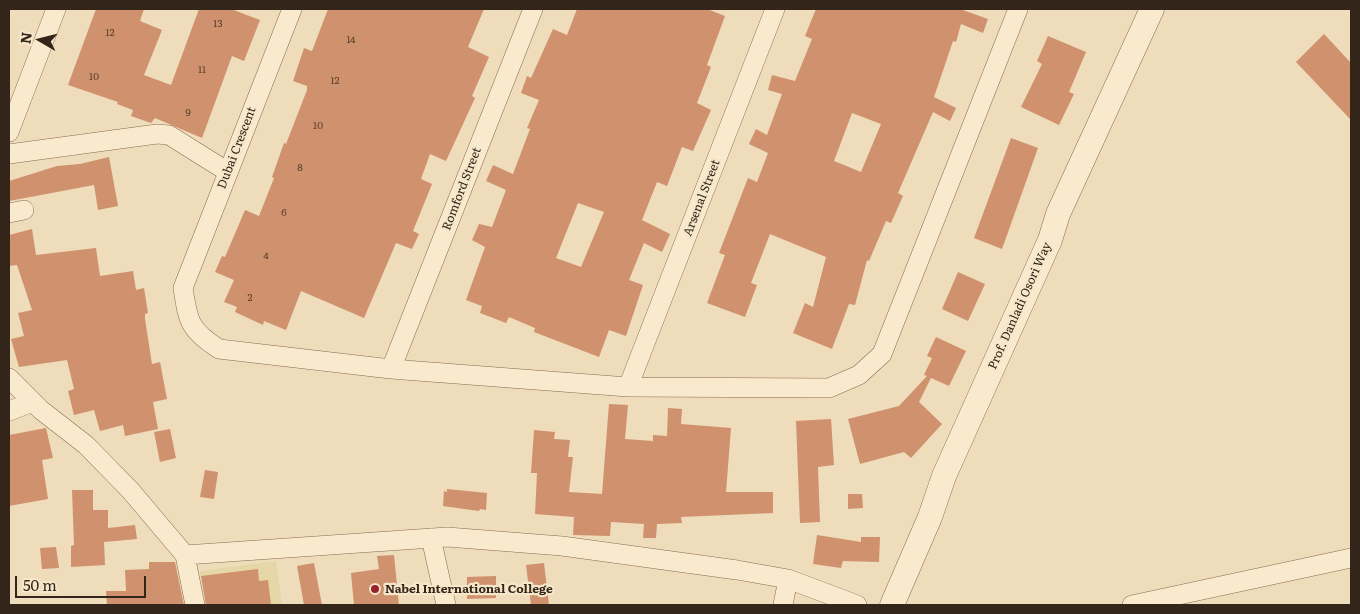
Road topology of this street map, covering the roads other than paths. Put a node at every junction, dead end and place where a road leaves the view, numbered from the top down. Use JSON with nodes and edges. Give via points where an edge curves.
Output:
{"nodes":[{"id":1,"x":56,"y":9,"type":"edge"},
{"id":2,"x":292,"y":9,"type":"edge"},
{"id":3,"x":533,"y":9,"type":"edge"},
{"id":4,"x":776,"y":9,"type":"edge"},
{"id":5,"x":1018,"y":9,"type":"edge"},
{"id":6,"x":1152,"y":9,"type":"edge"},
{"id":7,"x":9,"y":132,"type":"edge"},
{"id":8,"x":9,"y":154,"type":"edge"},
{"id":9,"x":228,"y":172,"type":"junction"},
{"id":10,"x":391,"y":368,"type":"junction"},
{"id":11,"x":9,"y":378,"type":"edge"},
{"id":12,"x":628,"y":387,"type":"junction"},
{"id":13,"x":32,"y":402,"type":"junction"},
{"id":14,"x":9,"y":411,"type":"edge"},
{"id":15,"x":431,"y":538,"type":"junction"},
{"id":16,"x":186,"y":555,"type":"junction"},
{"id":17,"x":1351,"y":558,"type":"edge"},
{"id":18,"x":788,"y":579,"type":"junction"},
{"id":19,"x":194,"y":605,"type":"edge"},
{"id":20,"x":446,"y":605,"type":"edge"},
{"id":21,"x":783,"y":605,"type":"edge"},
{"id":22,"x":856,"y":605,"type":"edge"},
{"id":23,"x":892,"y":605,"type":"edge"},
{"id":24,"x":1132,"y":605,"type":"edge"}],
"edges":[{"from":1,"to":7,"type":"street"},
{"from":2,"to":9,"type":"street","name":"Dubai Crescent"},
{"from":3,"to":10,"type":"street","name":"Romford Street"},
{"from":4,"to":12,"type":"street","name":"Arsenal Street"},
{"from":5,"to":12,"type":"street","via":[[882,354],[859,375],[829,388]]},
{"from":6,"to":23,"type":"street","name":"Prof. Danladi Osori Way","via":[[1058,214],[1050,240],[944,476]]},
{"from":8,"to":9,"type":"street","via":[[157,134],[169,135]]},
{"from":9,"to":10,"type":"street","name":"Dubai Crescent","via":[[183,288],[187,317],[199,337],[219,349]]},
{"from":10,"to":12,"type":"street"},
{"from":11,"to":13,"type":"street"},
{"from":13,"to":14,"type":"street"},
{"from":13,"to":16,"type":"street","via":[[86,445]]},
{"from":15,"to":16,"type":"street"},
{"from":15,"to":18,"type":"street","via":[[448,536],[562,546]]},
{"from":15,"to":20,"type":"street"},
{"from":16,"to":19,"type":"street"},
{"from":17,"to":24,"type":"street"},
{"from":18,"to":21,"type":"street"},
{"from":18,"to":22,"type":"street"}]}
